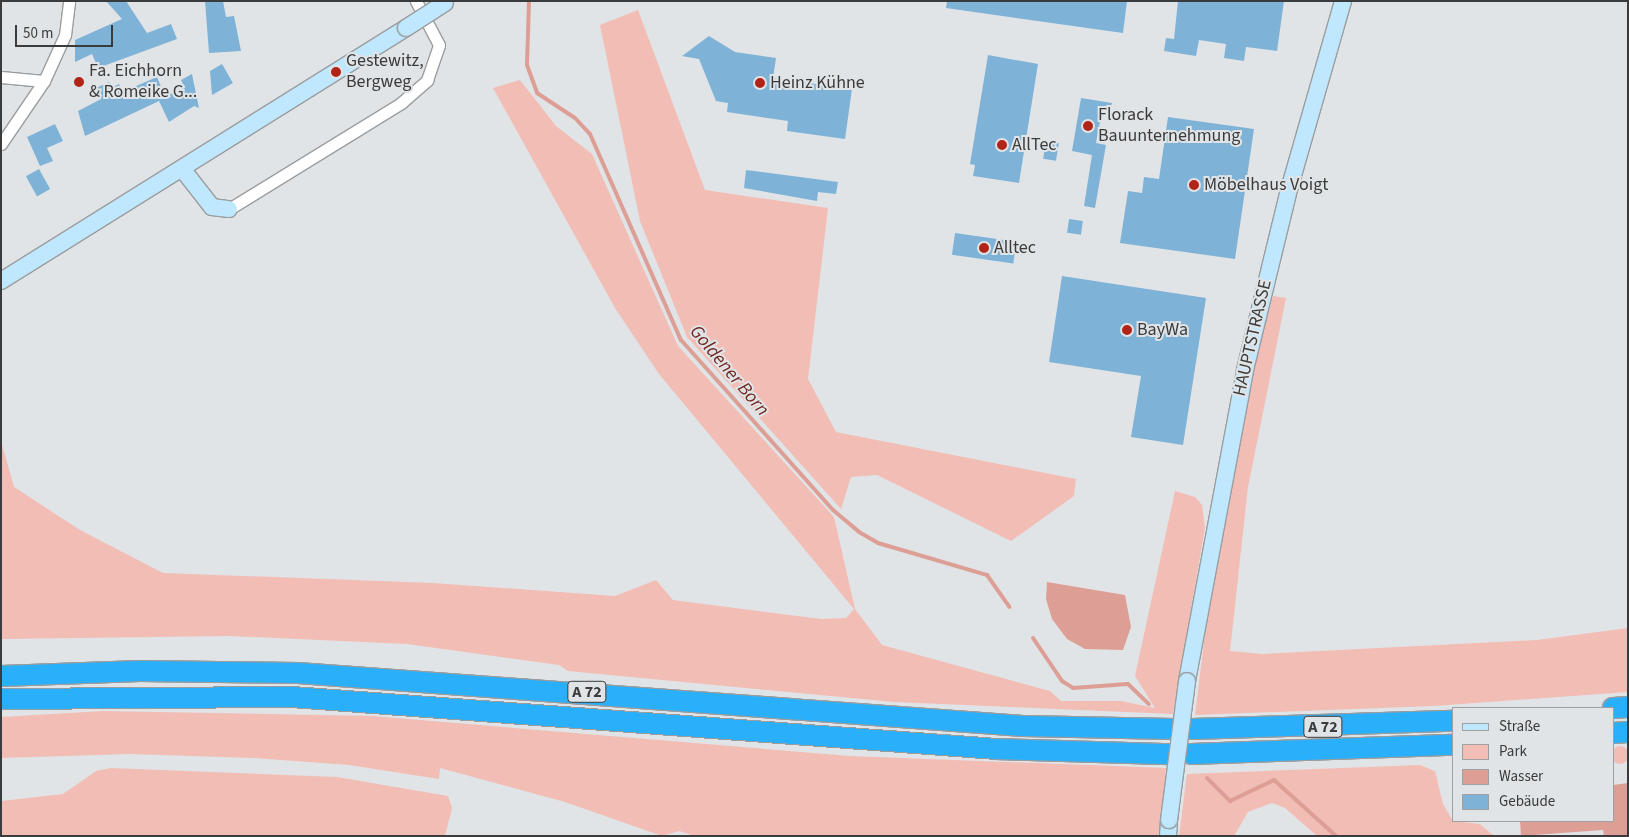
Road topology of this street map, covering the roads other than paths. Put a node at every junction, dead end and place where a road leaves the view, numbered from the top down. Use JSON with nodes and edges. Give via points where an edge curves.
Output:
{"nodes":[{"id":1,"x":68,"y":1,"type":"edge"},
{"id":2,"x":416,"y":1,"type":"edge"},
{"id":3,"x":1344,"y":1,"type":"edge"},
{"id":4,"x":447,"y":2,"type":"edge"},
{"id":5,"x":1,"y":77,"type":"edge"},
{"id":6,"x":44,"y":81,"type":"junction"},
{"id":7,"x":1,"y":144,"type":"edge"},
{"id":8,"x":183,"y":170,"type":"junction"},
{"id":9,"x":229,"y":209,"type":"joint"},
{"id":10,"x":1,"y":280,"type":"edge"},
{"id":11,"x":1,"y":676,"type":"edge"},
{"id":12,"x":1,"y":699,"type":"edge"},
{"id":13,"x":1628,"y":707,"type":"edge"},
{"id":14,"x":1614,"y":708,"type":"edge"},
{"id":15,"x":1452,"y":721,"type":"edge"},
{"id":16,"x":1628,"y":732,"type":"edge"},
{"id":17,"x":1614,"y":733,"type":"edge"},
{"id":18,"x":1452,"y":745,"type":"edge"},
{"id":19,"x":1170,"y":754,"type":"dead end"},
{"id":20,"x":1191,"y":754,"type":"dead end"},
{"id":21,"x":1169,"y":828,"type":"edge"}],
"edges":[{"from":1,"to":6,"type":"street","via":[[65,35]]},
{"from":2,"to":9,"type":"street","via":[[440,46],[435,67],[416,92]]},
{"from":3,"to":21,"type":"street","name":"HAUPTSTRASSE","bridge":true,"via":[[1290,186],[1245,370],[1187,681]]},
{"from":4,"to":8,"type":"street","bridge":true},
{"from":5,"to":6,"type":"street"},
{"from":6,"to":7,"type":"street"},
{"from":8,"to":9,"type":"street","via":[[212,207]]},
{"from":8,"to":10,"type":"street"},
{"from":11,"to":15,"type":"highway","number":"A 72","via":[[197,670],[307,673],[1013,725],[1183,729]]},
{"from":12,"to":19,"type":"highway","number":"A 72","via":[[292,697],[997,749]]},
{"from":13,"to":14,"type":"highway"},
{"from":16,"to":17,"type":"highway"},
{"from":18,"to":20,"type":"highway","number":"A 72"}]}
